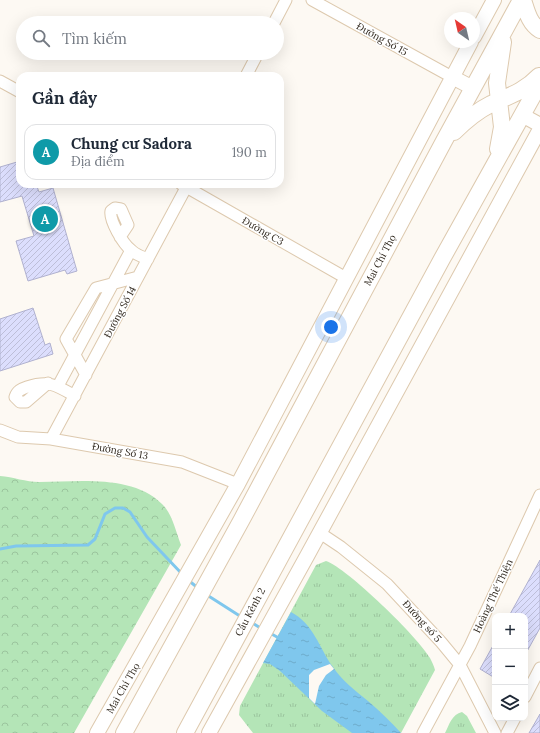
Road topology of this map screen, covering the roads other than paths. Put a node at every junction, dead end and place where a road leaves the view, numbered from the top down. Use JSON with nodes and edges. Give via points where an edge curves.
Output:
{"nodes":[{"id":1,"x":286,"y":0,"type":"edge"},
{"id":2,"x":312,"y":0,"type":"edge"},
{"id":3,"x":494,"y":0,"type":"edge"},
{"id":4,"x":522,"y":0,"type":"edge"},
{"id":5,"x":278,"y":16,"type":"edge"},
{"id":6,"x":480,"y":26,"type":"edge"},
{"id":7,"x":504,"y":30,"type":"junction"},
{"id":8,"x":540,"y":30,"type":"edge"},
{"id":9,"x":468,"y":48,"type":"edge"},
{"id":10,"x":254,"y":60,"type":"edge"},
{"id":11,"x":248,"y":72,"type":"edge"},
{"id":12,"x":540,"y":75,"type":"edge"},
{"id":13,"x":452,"y":77,"type":"junction"},
{"id":14,"x":0,"y":81,"type":"edge"},
{"id":15,"x":540,"y":83,"type":"edge"},
{"id":16,"x":473,"y":88,"type":"junction"},
{"id":17,"x":16,"y":90,"type":"edge"},
{"id":18,"x":498,"y":102,"type":"junction"},
{"id":19,"x":522,"y":115,"type":"junction"},
{"id":20,"x":540,"y":125,"type":"edge"},
{"id":21,"x":540,"y":129,"type":"edge"},
{"id":22,"x":444,"y":141,"type":"junction"},
{"id":23,"x":493,"y":168,"type":"junction"},
{"id":24,"x":184,"y":188,"type":"edge"},
{"id":25,"x":190,"y":188,"type":"edge"},
{"id":26,"x":120,"y":237,"type":"dead end"},
{"id":27,"x":131,"y":250,"type":"junction"},
{"id":28,"x":148,"y":260,"type":"junction"},
{"id":29,"x":138,"y":277,"type":"junction"},
{"id":30,"x":346,"y":278,"type":"junction"},
{"id":31,"x":113,"y":283,"type":"junction"},
{"id":32,"x":75,"y":355,"type":"junction"},
{"id":33,"x":86,"y":375,"type":"junction"},
{"id":34,"x":75,"y":396,"type":"junction"},
{"id":35,"x":0,"y":430,"type":"edge"},
{"id":36,"x":52,"y":439,"type":"junction"},
{"id":37,"x":238,"y":484,"type":"junction"},
{"id":38,"x":538,"y":502,"type":"edge"},
{"id":39,"x":320,"y":533,"type":"junction"},
{"id":40,"x":460,"y":665,"type":"junction"},
{"id":41,"x":539,"y":676,"type":"edge"},
{"id":42,"x":528,"y":692,"type":"edge"},
{"id":43,"x":513,"y":721,"type":"edge"},
{"id":44,"x":97,"y":733,"type":"edge"},
{"id":45,"x":124,"y":733,"type":"edge"},
{"id":46,"x":185,"y":733,"type":"edge"},
{"id":47,"x":209,"y":733,"type":"edge"},
{"id":48,"x":423,"y":733,"type":"edge"},
{"id":49,"x":495,"y":733,"type":"edge"},
{"id":50,"x":507,"y":733,"type":"edge"}],
"edges":[{"from":1,"to":5,"type":"street"},
{"from":2,"to":13,"type":"street","name":"Đường Số 15"},
{"from":3,"to":6,"type":"main road"},
{"from":4,"to":7,"type":"highway","name":"Mai Chí Thọ"},
{"from":4,"to":8,"type":"highway","via":[[534,26]]},
{"from":7,"to":16,"type":"highway","name":"Mai Chí Thọ"},
{"from":7,"to":18,"type":"highway","via":[[497,83]]},
{"from":9,"to":13,"type":"main road"},
{"from":10,"to":11,"type":"street"},
{"from":12,"to":18,"type":"highway","via":[[522,90]]},
{"from":13,"to":16,"type":"main road"},
{"from":13,"to":30,"type":"main road"},
{"from":14,"to":17,"type":"street"},
{"from":15,"to":19,"type":"highway"},
{"from":16,"to":18,"type":"highway"},
{"from":16,"to":22,"type":"highway","name":"Mai Chí Thọ"},
{"from":18,"to":19,"type":"highway"},
{"from":18,"to":22,"type":"highway","via":[[476,113]]},
{"from":18,"to":23,"type":"highway","via":[[502,127]]},
{"from":19,"to":20,"type":"main road"},
{"from":19,"to":23,"type":"highway"},
{"from":21,"to":39,"type":"main road"},
{"from":22,"to":45,"type":"highway","name":"Mai Chí Thọ","via":[[241,521]]},
{"from":23,"to":46,"type":"highway","name":"Cầu Kênh 2"},
{"from":24,"to":28,"type":"street","name":"Đường Số 14"},
{"from":25,"to":30,"type":"street","name":"Đường C3"},
{"from":26,"to":27,"type":"street"},
{"from":27,"to":28,"type":"street"},
{"from":27,"to":31,"type":"street"},
{"from":28,"to":29,"type":"street","name":"Đường Số 14"},
{"from":29,"to":31,"type":"street"},
{"from":29,"to":33,"type":"street","name":"Đường Số 14"},
{"from":30,"to":37,"type":"main road"},
{"from":31,"to":32,"type":"street","via":[[96,288],[66,339]]},
{"from":32,"to":33,"type":"street"},
{"from":32,"to":34,"type":"street","via":[[53,384]]},
{"from":33,"to":34,"type":"street","name":"Đường Số 14"},
{"from":34,"to":36,"type":"street","name":"Đường Số 14"},
{"from":35,"to":36,"type":"street","name":"Đường Số 13","via":[[18,438]]},
{"from":36,"to":37,"type":"street","name":"Đường Số 13","via":[[182,462]]},
{"from":37,"to":44,"type":"main road","name":"Mai Chí Thọ"},
{"from":38,"to":40,"type":"street","name":"Hoàng Thế Thiện"},
{"from":39,"to":40,"type":"street","name":"Đường số 5","via":[[392,589]]},
{"from":39,"to":47,"type":"main road"},
{"from":40,"to":48,"type":"street","name":"Hoàng Thế Thiện"},
{"from":40,"to":49,"type":"street","name":"Đường số 5"},
{"from":41,"to":42,"type":"street"},
{"from":43,"to":50,"type":"street"}]}
